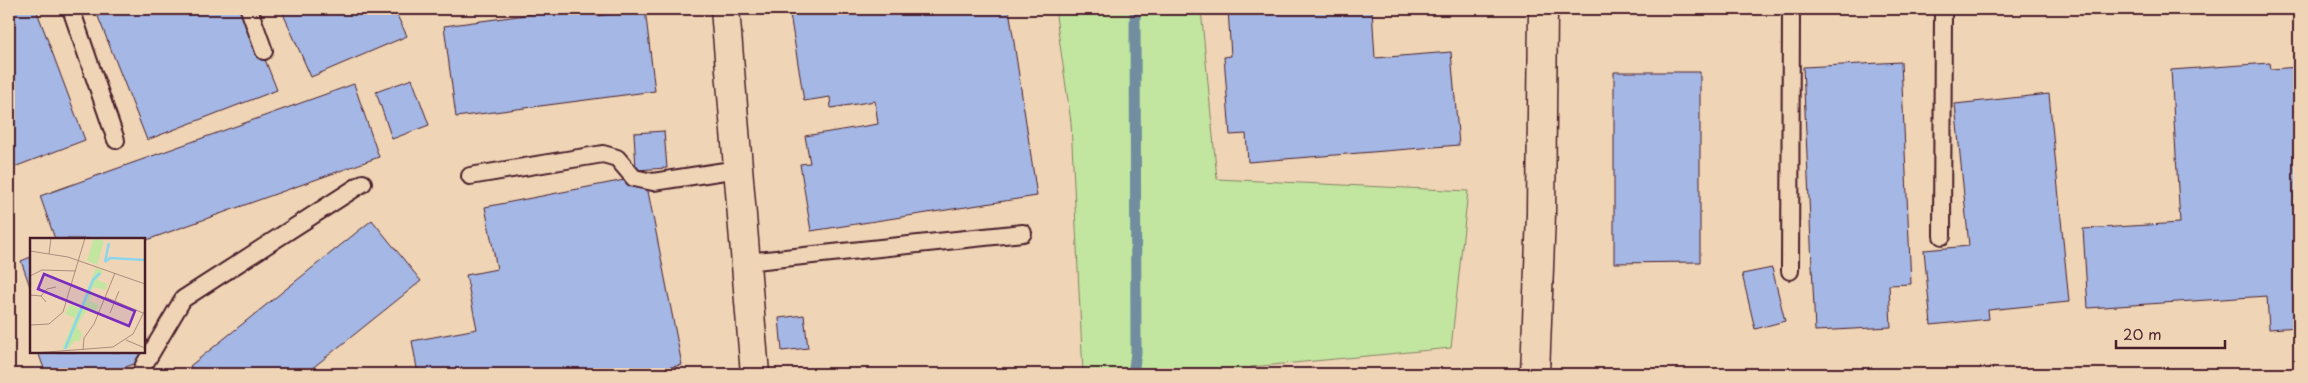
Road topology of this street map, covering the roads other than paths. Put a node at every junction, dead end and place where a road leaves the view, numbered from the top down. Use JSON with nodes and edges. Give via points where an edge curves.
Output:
{"nodes":[{"id":1,"x":71,"y":9,"type":"edge"},
{"id":2,"x":249,"y":9,"type":"edge"},
{"id":3,"x":725,"y":9,"type":"edge"},
{"id":4,"x":1543,"y":9,"type":"edge"},
{"id":5,"x":1791,"y":9,"type":"edge"},
{"id":6,"x":1943,"y":9,"type":"edge"},
{"id":7,"x":264,"y":51,"type":"dead end"},
{"id":8,"x":116,"y":140,"type":"dead end"},
{"id":9,"x":738,"y":169,"type":"junction"},
{"id":10,"x":470,"y":176,"type":"dead end"},
{"id":11,"x":363,"y":183,"type":"dead end"},
{"id":12,"x":1023,"y":233,"type":"dead end"},
{"id":13,"x":1942,"y":236,"type":"dead end"},
{"id":14,"x":746,"y":262,"type":"junction"},
{"id":15,"x":1790,"y":271,"type":"dead end"},
{"id":16,"x":141,"y":374,"type":"edge"},
{"id":17,"x":755,"y":374,"type":"edge"},
{"id":18,"x":1534,"y":374,"type":"edge"}],
"edges":[{"from":1,"to":8,"type":"lane"},
{"from":2,"to":7,"type":"lane"},
{"from":3,"to":9,"type":"street"},
{"from":4,"to":18,"type":"street","via":[[1541,214]]},
{"from":5,"to":15,"type":"lane"},
{"from":6,"to":13,"type":"lane"},
{"from":9,"to":10,"type":"lane","via":[[653,182],[634,178],[617,158],[603,154]]},
{"from":9,"to":14,"type":"street"},
{"from":11,"to":16,"type":"lane","via":[[183,299]]},
{"from":12,"to":14,"type":"lane"},
{"from":14,"to":17,"type":"street"}]}
